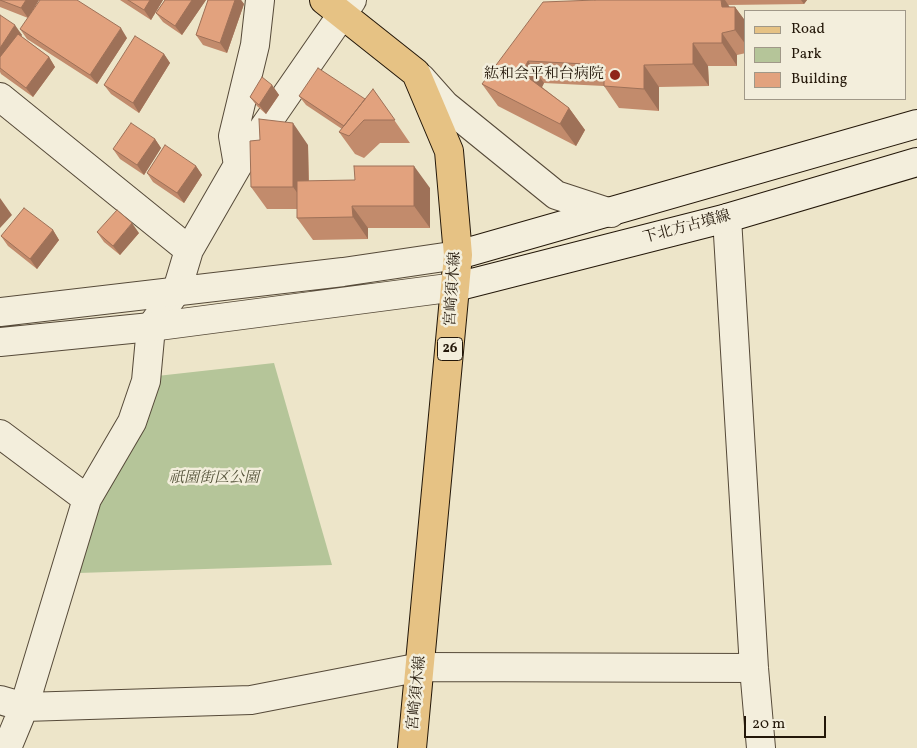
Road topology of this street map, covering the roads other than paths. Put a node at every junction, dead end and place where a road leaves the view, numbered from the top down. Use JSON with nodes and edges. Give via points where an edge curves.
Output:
{"nodes":[{"id":1,"x":260,"y":0,"type":"edge"},
{"id":2,"x":340,"y":5,"type":"edge"},
{"id":3,"x":416,"y":73,"type":"junction"},
{"id":4,"x":0,"y":97,"type":"edge"},
{"id":5,"x":917,"y":124,"type":"edge"},
{"id":6,"x":917,"y":162,"type":"edge"},
{"id":7,"x":238,"y":164,"type":"junction"},
{"id":8,"x":611,"y":213,"type":"junction"},
{"id":9,"x":728,"y":218,"type":"junction"},
{"id":10,"x":189,"y":250,"type":"junction"},
{"id":11,"x":458,"y":255,"type":"junction"},
{"id":12,"x":456,"y":287,"type":"junction"},
{"id":13,"x":177,"y":290,"type":"junction"},
{"id":14,"x":0,"y":312,"type":"edge"},
{"id":15,"x":151,"y":327,"type":"junction"},
{"id":16,"x":0,"y":342,"type":"edge"},
{"id":17,"x":0,"y":434,"type":"edge"},
{"id":18,"x":87,"y":499,"type":"junction"},
{"id":19,"x":421,"y":667,"type":"junction"},
{"id":20,"x":754,"y":668,"type":"junction"},
{"id":21,"x":12,"y":704,"type":"edge"},
{"id":22,"x":8,"y":748,"type":"edge"},
{"id":23,"x":412,"y":748,"type":"edge"},
{"id":24,"x":761,"y":748,"type":"edge"}],
"edges":[{"from":1,"to":7,"type":"street","via":[[256,45],[233,136]]},
{"from":2,"to":3,"type":"main road","name":"宮崎須木線","number":"26"},
{"from":2,"to":7,"type":"street"},
{"from":3,"to":8,"type":"street","via":[[445,105],[556,195]]},
{"from":3,"to":11,"type":"main road","name":"宮崎須木線","number":"26","via":[[449,151]]},
{"from":4,"to":10,"type":"street"},
{"from":5,"to":8,"type":"street"},
{"from":6,"to":9,"type":"street","name":"下北方古墳線"},
{"from":7,"to":10,"type":"street"},
{"from":8,"to":11,"type":"street"},
{"from":9,"to":12,"type":"street","name":"下北方古墳線"},
{"from":9,"to":20,"type":"street"},
{"from":10,"to":13,"type":"street"},
{"from":11,"to":12,"type":"main road","name":"宮崎須木線","number":"26"},
{"from":11,"to":13,"type":"street","via":[[343,272]]},
{"from":12,"to":15,"type":"street","name":"下北方古墳線"},
{"from":12,"to":19,"type":"main road","name":"宮崎須木線","number":"26"},
{"from":13,"to":14,"type":"street"},
{"from":13,"to":15,"type":"street"},
{"from":15,"to":16,"type":"street","name":"下北方古墳線"},
{"from":15,"to":18,"type":"street","via":[[146,381],[132,422]]},
{"from":17,"to":18,"type":"street"},
{"from":18,"to":21,"type":"street"},
{"from":19,"to":20,"type":"street"},
{"from":19,"to":21,"type":"street","via":[[251,700]]},
{"from":19,"to":23,"type":"main road","name":"宮崎須木線","number":"26"},
{"from":20,"to":24,"type":"street"},
{"from":21,"to":22,"type":"street"}]}
